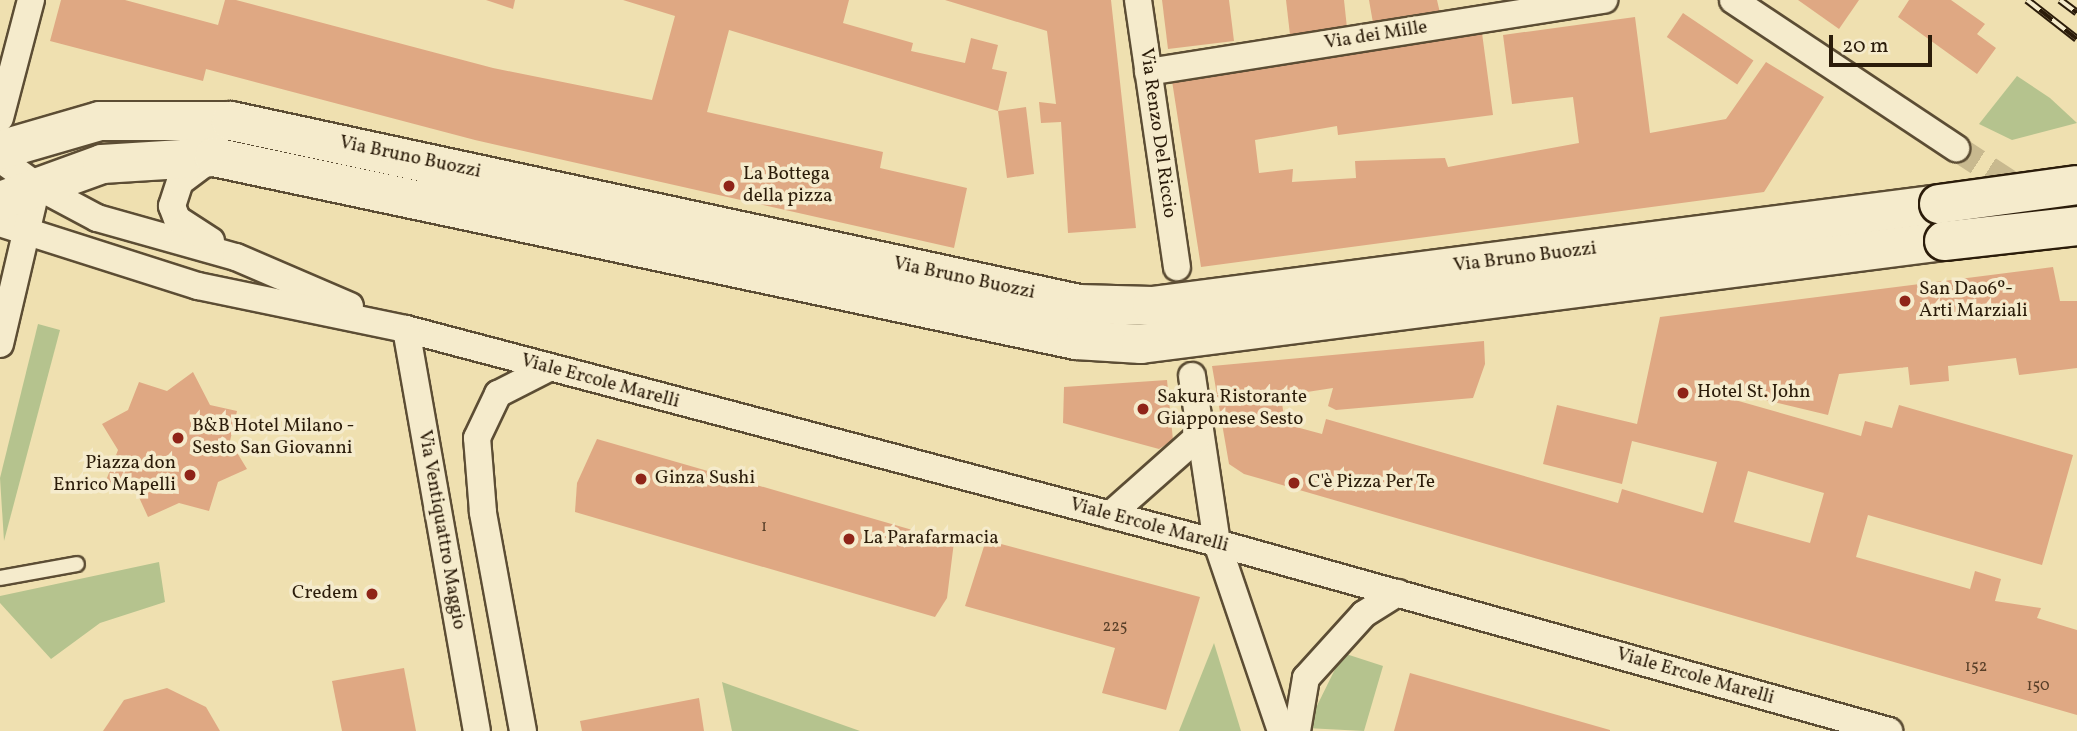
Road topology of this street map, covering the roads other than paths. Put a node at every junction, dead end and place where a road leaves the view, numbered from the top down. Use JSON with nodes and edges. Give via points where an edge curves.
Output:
{"nodes":[{"id":1,"x":31,"y":0,"type":"edge"},
{"id":2,"x":1138,"y":0,"type":"edge"},
{"id":3,"x":1604,"y":0,"type":"edge"},
{"id":4,"x":1733,"y":0,"type":"edge"},
{"id":5,"x":1148,"y":72,"type":"junction"},
{"id":6,"x":0,"y":118,"type":"edge"},
{"id":7,"x":1956,"y":148,"type":"tunnel mouth"},
{"id":8,"x":0,"y":150,"type":"edge"},
{"id":9,"x":214,"y":157,"type":"junction"},
{"id":10,"x":0,"y":159,"type":"edge"},
{"id":11,"x":2077,"y":185,"type":"edge"},
{"id":12,"x":37,"y":186,"type":"junction"},
{"id":13,"x":0,"y":201,"type":"edge"},
{"id":14,"x":0,"y":223,"type":"edge"},
{"id":15,"x":2077,"y":226,"type":"edge"},
{"id":16,"x":29,"y":233,"type":"junction"},
{"id":17,"x":236,"y":257,"type":"junction"},
{"id":18,"x":1177,"y":267,"type":"dead end"},
{"id":19,"x":406,"y":330,"type":"junction"},
{"id":20,"x":0,"y":344,"type":"edge"},
{"id":21,"x":547,"y":369,"type":"junction"},
{"id":22,"x":1192,"y":376,"type":"dead end"},
{"id":23,"x":1200,"y":435,"type":"junction"},
{"id":24,"x":1110,"y":515,"type":"junction"},
{"id":25,"x":1217,"y":543,"type":"junction"},
{"id":26,"x":77,"y":564,"type":"dead end"},
{"id":27,"x":0,"y":578,"type":"edge"},
{"id":28,"x":1398,"y":593,"type":"junction"},
{"id":29,"x":477,"y":731,"type":"edge"},
{"id":30,"x":523,"y":731,"type":"edge"},
{"id":31,"x":1281,"y":731,"type":"edge"},
{"id":32,"x":1297,"y":731,"type":"edge"},
{"id":33,"x":1889,"y":731,"type":"edge"}],
"edges":[{"from":1,"to":6,"type":"street"},
{"from":2,"to":5,"type":"street","name":"Via Renzo Del Riccio"},
{"from":3,"to":5,"type":"street","name":"Via dei Mille"},
{"from":4,"to":7,"type":"street"},
{"from":5,"to":18,"type":"street","name":"Via Renzo Del Riccio"},
{"from":8,"to":11,"type":"main road","name":"Via Bruno Buozzi","bridge":true,"via":[[100,121],[195,117],[254,124],[1079,304],[1152,306]]},
{"from":9,"to":12,"type":"main road","name":"Via Bruno Buozzi","via":[[102,164]]},
{"from":9,"to":15,"type":"main road","name":"Via Bruno Buozzi","bridge":true,"via":[[1076,340],[1141,344]]},
{"from":9,"to":17,"type":"street","name":"Viale Ercole Marelli","via":[[180,183],[172,206],[177,219]]},
{"from":10,"to":12,"type":"street","name":"Viale Ercole Marelli"},
{"from":12,"to":13,"type":"main road","name":"Via Bruno Buozzi"},
{"from":12,"to":16,"type":"street"},
{"from":12,"to":17,"type":"street","name":"Viale Ercole Marelli","via":[[97,218]]},
{"from":14,"to":16,"type":"street","name":"Viale Ercole Marelli"},
{"from":16,"to":19,"type":"street","name":"Viale Ercole Marelli","via":[[198,286]]},
{"from":16,"to":20,"type":"street"},
{"from":17,"to":19,"type":"street","name":"Viale Ercole Marelli"},
{"from":19,"to":21,"type":"street","name":"Viale Ercole Marelli"},
{"from":19,"to":29,"type":"street","name":"Via Ventiquattro Maggio"},
{"from":21,"to":24,"type":"street","name":"Viale Ercole Marelli"},
{"from":21,"to":30,"type":"street","via":[[498,394],[477,438],[483,512]]},
{"from":22,"to":23,"type":"street"},
{"from":23,"to":24,"type":"street"},
{"from":23,"to":25,"type":"street"},
{"from":24,"to":25,"type":"street","name":"Viale Ercole Marelli"},
{"from":25,"to":28,"type":"street","name":"Viale Ercole Marelli"},
{"from":25,"to":31,"type":"street"},
{"from":26,"to":27,"type":"lane"},
{"from":28,"to":32,"type":"street","via":[[1364,614],[1306,678]]},
{"from":28,"to":33,"type":"street","name":"Viale Ercole Marelli"}]}
